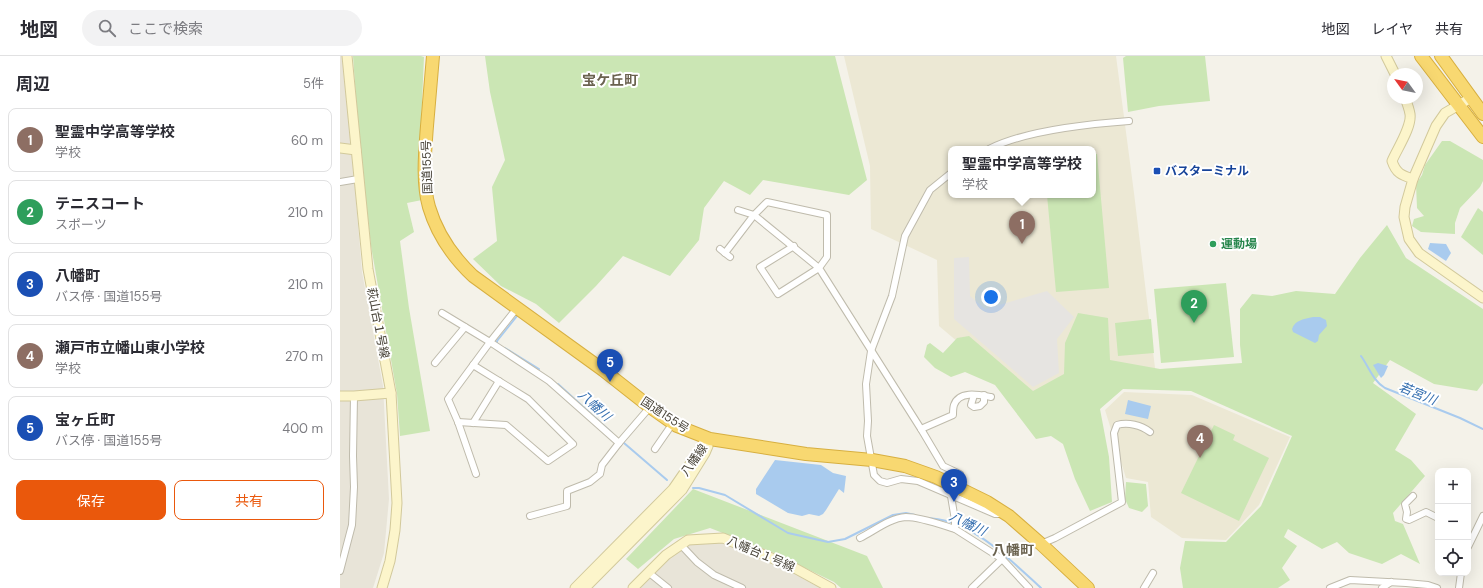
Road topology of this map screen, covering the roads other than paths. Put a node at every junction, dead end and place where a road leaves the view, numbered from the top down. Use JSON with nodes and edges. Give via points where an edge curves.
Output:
{"nodes":[{"id":1,"x":347,"y":56,"type":"edge"},
{"id":2,"x":433,"y":56,"type":"edge"},
{"id":3,"x":1386,"y":56,"type":"edge"},
{"id":4,"x":1421,"y":56,"type":"edge"},
{"id":5,"x":1441,"y":56,"type":"edge"},
{"id":6,"x":1392,"y":68,"type":"edge"},
{"id":7,"x":1471,"y":98,"type":"junction"},
{"id":8,"x":1408,"y":104,"type":"edge"},
{"id":9,"x":1460,"y":105,"type":"junction"},
{"id":10,"x":1483,"y":114,"type":"edge"},
{"id":11,"x":1129,"y":121,"type":"dead end"},
{"id":12,"x":1483,"y":137,"type":"edge"},
{"id":13,"x":996,"y":146,"type":"edge"},
{"id":14,"x":340,"y":148,"type":"edge"},
{"id":15,"x":356,"y":150,"type":"junction"},
{"id":16,"x":948,"y":175,"type":"edge"},
{"id":17,"x":1413,"y":179,"type":"junction"},
{"id":18,"x":358,"y":180,"type":"junction"},
{"id":19,"x":340,"y":182,"type":"edge"},
{"id":20,"x":738,"y":210,"type":"dead end"},
{"id":21,"x":754,"y":215,"type":"junction"},
{"id":22,"x":794,"y":246,"type":"junction"},
{"id":23,"x":725,"y":253,"type":"dead end"},
{"id":24,"x":819,"y":268,"type":"junction"},
{"id":25,"x":1483,"y":298,"type":"edge"},
{"id":26,"x":517,"y":308,"type":"junction"},
{"id":27,"x":442,"y":313,"type":"dead end"},
{"id":28,"x":465,"y":327,"type":"junction"},
{"id":29,"x":490,"y":342,"type":"junction"},
{"id":30,"x":871,"y":351,"type":"junction"},
{"id":31,"x":435,"y":363,"type":"dead end"},
{"id":32,"x":473,"y":365,"type":"junction"},
{"id":33,"x":499,"y":381,"type":"junction"},
{"id":34,"x":391,"y":393,"type":"junction"},
{"id":35,"x":974,"y":395,"type":"junction"},
{"id":36,"x":340,"y":396,"type":"edge"},
{"id":37,"x":354,"y":396,"type":"junction"},
{"id":38,"x":984,"y":396,"type":"junction"},
{"id":39,"x":991,"y":397,"type":"dead end"},
{"id":40,"x":650,"y":407,"type":"junction"},
{"id":41,"x":458,"y":422,"type":"junction"},
{"id":42,"x":473,"y":423,"type":"junction"},
{"id":43,"x":673,"y":423,"type":"junction"},
{"id":44,"x":922,"y":429,"type":"junction"},
{"id":45,"x":1150,"y":432,"type":"dead end"},
{"id":46,"x":710,"y":439,"type":"junction"},
{"id":47,"x":619,"y":443,"type":"junction"},
{"id":48,"x":655,"y":449,"type":"dead end"},
{"id":49,"x":872,"y":460,"type":"junction"},
{"id":50,"x":476,"y":474,"type":"dead end"},
{"id":51,"x":952,"y":491,"type":"junction"},
{"id":52,"x":1413,"y":496,"type":"dead end"},
{"id":53,"x":530,"y":516,"type":"dead end"},
{"id":54,"x":1435,"y":516,"type":"edge"},
{"id":55,"x":1483,"y":516,"type":"edge"},
{"id":56,"x":955,"y":528,"type":"junction"},
{"id":57,"x":860,"y":538,"type":"dead end"},
{"id":58,"x":1470,"y":540,"type":"edge"},
{"id":59,"x":1041,"y":544,"type":"junction"},
{"id":60,"x":681,"y":545,"type":"junction"},
{"id":61,"x":1002,"y":559,"type":"junction"},
{"id":62,"x":340,"y":571,"type":"edge"},
{"id":63,"x":648,"y":572,"type":"junction"},
{"id":64,"x":1153,"y":573,"type":"dead end"},
{"id":65,"x":1461,"y":576,"type":"edge"},
{"id":66,"x":1391,"y":582,"type":"junction"},
{"id":67,"x":382,"y":588,"type":"edge"},
{"id":68,"x":575,"y":588,"type":"edge"},
{"id":69,"x":585,"y":588,"type":"edge"},
{"id":70,"x":633,"y":588,"type":"edge"},
{"id":71,"x":668,"y":588,"type":"edge"},
{"id":72,"x":742,"y":588,"type":"edge"},
{"id":73,"x":831,"y":588,"type":"edge"},
{"id":74,"x":972,"y":588,"type":"edge"},
{"id":75,"x":1029,"y":588,"type":"edge"},
{"id":76,"x":1088,"y":588,"type":"edge"},
{"id":77,"x":1144,"y":588,"type":"edge"},
{"id":78,"x":1330,"y":588,"type":"edge"},
{"id":79,"x":1382,"y":588,"type":"edge"},
{"id":80,"x":1437,"y":588,"type":"edge"},
{"id":81,"x":1459,"y":588,"type":"edge"}],
"edges":[{"from":1,"to":15,"type":"street","name":"萩山台１号線"},
{"from":2,"to":26,"type":"highway","name":"国道155号","via":[[425,144],[429,207],[443,239],[464,267]]},
{"from":3,"to":6,"type":"street"},
{"from":4,"to":9,"type":"highway"},
{"from":5,"to":7,"type":"highway"},
{"from":7,"to":9,"type":"street"},
{"from":7,"to":10,"type":"highway"},
{"from":8,"to":17,"type":"street","via":[[1411,115],[1408,126],[1392,161],[1395,170]]},
{"from":9,"to":12,"type":"highway"},
{"from":9,"to":17,"type":"street","via":[[1445,113],[1436,126]]},
{"from":11,"to":13,"type":"street","via":[[1013,139]]},
{"from":14,"to":15,"type":"street"},
{"from":15,"to":18,"type":"street","name":"萩山台１号線"},
{"from":16,"to":30,"type":"street","via":[[930,190],[905,236],[892,296]]},
{"from":17,"to":25,"type":"street","via":[[1404,217],[1409,239],[1419,253]]},
{"from":18,"to":19,"type":"street"},
{"from":18,"to":34,"type":"street","name":"萩山台１号線","via":[[368,269]]},
{"from":20,"to":21,"type":"street"},
{"from":21,"to":22,"type":"street"},
{"from":21,"to":23,"type":"street"},
{"from":21,"to":24,"type":"street","via":[[767,202],[827,215],[827,258]]},
{"from":22,"to":24,"type":"street"},
{"from":22,"to":24,"type":"street","via":[[760,268],[778,294]]},
{"from":24,"to":30,"type":"street"},
{"from":26,"to":29,"type":"street"},
{"from":26,"to":40,"type":"highway","name":"国道155号"},
{"from":27,"to":28,"type":"street"},
{"from":28,"to":29,"type":"street"},
{"from":28,"to":31,"type":"street"},
{"from":29,"to":32,"type":"street"},
{"from":29,"to":47,"type":"street","via":[[549,381]]},
{"from":30,"to":44,"type":"street"},
{"from":30,"to":49,"type":"street","via":[[866,384],[867,436]]},
{"from":32,"to":33,"type":"street"},
{"from":32,"to":41,"type":"street","via":[[448,399]]},
{"from":33,"to":42,"type":"street"},
{"from":33,"to":42,"type":"street","via":[[528,399],[573,444],[548,461],[506,424]]},
{"from":34,"to":37,"type":"street"},
{"from":34,"to":67,"type":"street","name":"萩山台１号線","via":[[397,503],[391,554]]},
{"from":35,"to":38,"type":"street"},
{"from":35,"to":38,"type":"street","via":[[971,405],[974,407],[984,402]]},
{"from":35,"to":44,"type":"street","via":[[964,395],[954,405],[953,415]]},
{"from":36,"to":37,"type":"street"},
{"from":37,"to":62,"type":"street","via":[[353,519]]},
{"from":38,"to":39,"type":"street"},
{"from":40,"to":43,"type":"highway","name":"国道155号"},
{"from":40,"to":47,"type":"street"},
{"from":41,"to":42,"type":"street"},
{"from":41,"to":50,"type":"street"},
{"from":43,"to":46,"type":"highway","name":"国道155号"},
{"from":43,"to":48,"type":"street"},
{"from":44,"to":51,"type":"street","via":[[943,466],[960,474]]},
{"from":45,"to":59,"type":"street","via":[[1143,427],[1117,425],[1114,433],[1122,502]]},
{"from":46,"to":49,"type":"highway","name":"国道155号","via":[[806,454]]},
{"from":46,"to":68,"type":"street","name":"八幡線","via":[[673,489]]},
{"from":46,"to":69,"type":"street","name":"八幡線","via":[[706,451],[682,490]]},
{"from":47,"to":53,"type":"street","via":[[602,465],[600,474],[590,482],[567,491],[567,506]]},
{"from":49,"to":51,"type":"highway","name":"国道155号","via":[[905,466],[936,477]]},
{"from":49,"to":51,"type":"street","via":[[874,475],[880,481],[918,481]]},
{"from":51,"to":56,"type":"street"},
{"from":51,"to":59,"type":"highway","name":"国道155号","via":[[987,502]]},
{"from":52,"to":54,"type":"street","via":[[1405,504],[1406,519],[1426,512]]},
{"from":55,"to":58,"type":"street"},
{"from":56,"to":57,"type":"street","via":[[907,517]]},
{"from":56,"to":61,"type":"street"},
{"from":59,"to":76,"type":"highway","name":"国道155号"},
{"from":60,"to":63,"type":"street","name":"八幡台１号線"},
{"from":60,"to":72,"type":"street","via":[[714,575]]},
{"from":60,"to":73,"type":"street","name":"八幡台１号線","via":[[688,540],[723,538],[791,566]]},
{"from":61,"to":74,"type":"street"},
{"from":61,"to":75,"type":"street"},
{"from":63,"to":70,"type":"street","name":"八幡台１号線"},
{"from":63,"to":71,"type":"street"},
{"from":64,"to":77,"type":"street"},
{"from":65,"to":81,"type":"street"},
{"from":66,"to":78,"type":"street","via":[[1350,580]]},
{"from":66,"to":79,"type":"street"},
{"from":66,"to":80,"type":"street"}]}
